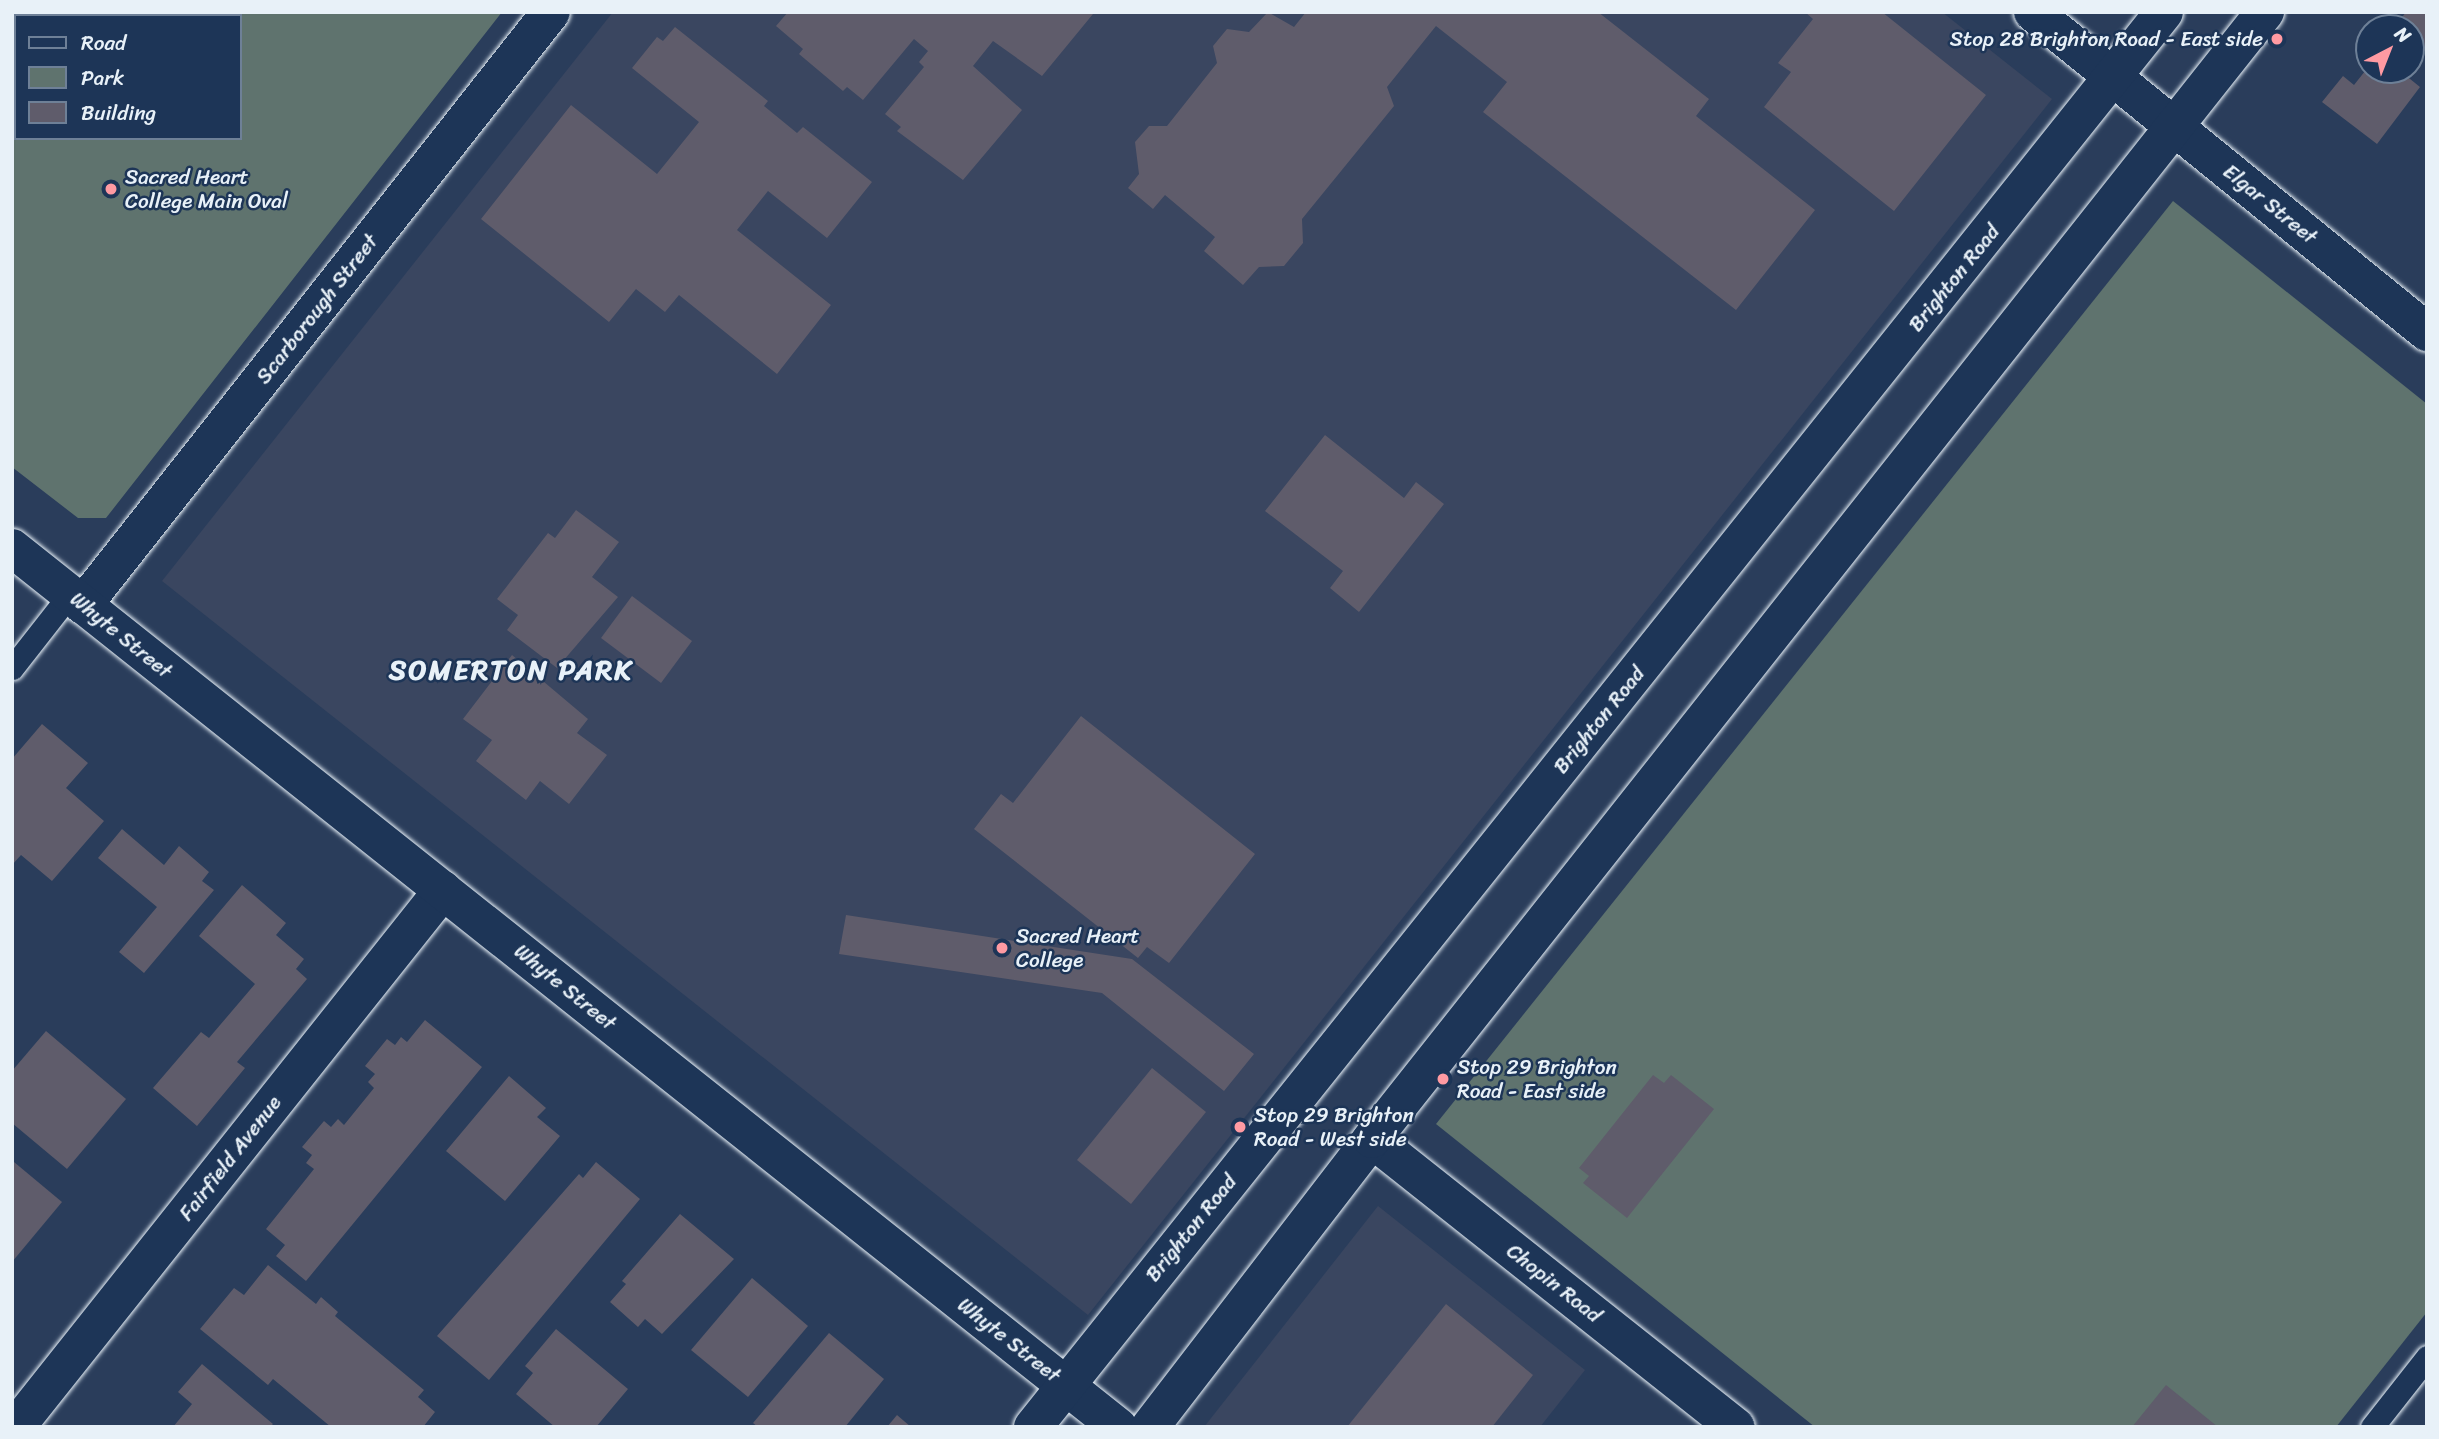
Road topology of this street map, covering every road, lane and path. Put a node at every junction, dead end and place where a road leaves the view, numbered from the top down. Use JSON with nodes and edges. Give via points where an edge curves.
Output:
{"nodes":[{"id":1,"x":551,"y":12,"type":"edge"},
{"id":2,"x":2033,"y":12,"type":"edge"},
{"id":3,"x":2164,"y":12,"type":"edge"},
{"id":4,"x":2265,"y":12,"type":"edge"},
{"id":5,"x":2113,"y":76,"type":"junction"},
{"id":6,"x":2174,"y":126,"type":"junction"},
{"id":7,"x":2427,"y":332,"type":"edge"},
{"id":8,"x":12,"y":548,"type":"edge"},
{"id":9,"x":77,"y":600,"type":"junction"},
{"id":10,"x":12,"y":667,"type":"edge"},
{"id":11,"x":443,"y":890,"type":"junction"},
{"id":12,"x":1372,"y":1139,"type":"junction"},
{"id":13,"x":2427,"y":1357,"type":"edge"},
{"id":14,"x":1065,"y":1384,"type":"junction"},
{"id":15,"x":16,"y":1427,"type":"edge"},
{"id":16,"x":1033,"y":1427,"type":"edge"},
{"id":17,"x":1118,"y":1427,"type":"edge"},
{"id":18,"x":1150,"y":1427,"type":"edge"},
{"id":19,"x":1736,"y":1427,"type":"edge"},
{"id":20,"x":2372,"y":1427,"type":"edge"}],
"edges":[{"from":1,"to":9,"type":"street","name":"Scarborough Street"},
{"from":2,"to":5,"type":"street","name":"Elgar Street"},
{"from":3,"to":5,"type":"street","name":"Brighton Road"},
{"from":4,"to":6,"type":"street"},
{"from":5,"to":6,"type":"street","name":"Elgar Street"},
{"from":5,"to":14,"type":"street","name":"Brighton Road"},
{"from":6,"to":7,"type":"street","name":"Elgar Street"},
{"from":6,"to":12,"type":"street"},
{"from":8,"to":9,"type":"street","name":"Whyte Street"},
{"from":9,"to":10,"type":"lane"},
{"from":9,"to":11,"type":"street","name":"Whyte Street"},
{"from":11,"to":14,"type":"street","name":"Whyte Street"},
{"from":11,"to":15,"type":"street","name":"Fairfield Avenue"},
{"from":12,"to":18,"type":"street"},
{"from":12,"to":19,"type":"street","name":"Chopin Road"},
{"from":13,"to":20,"type":"lane"},
{"from":14,"to":16,"type":"street","name":"Brighton Road"},
{"from":14,"to":17,"type":"street","name":"Whyte Street"}]}
